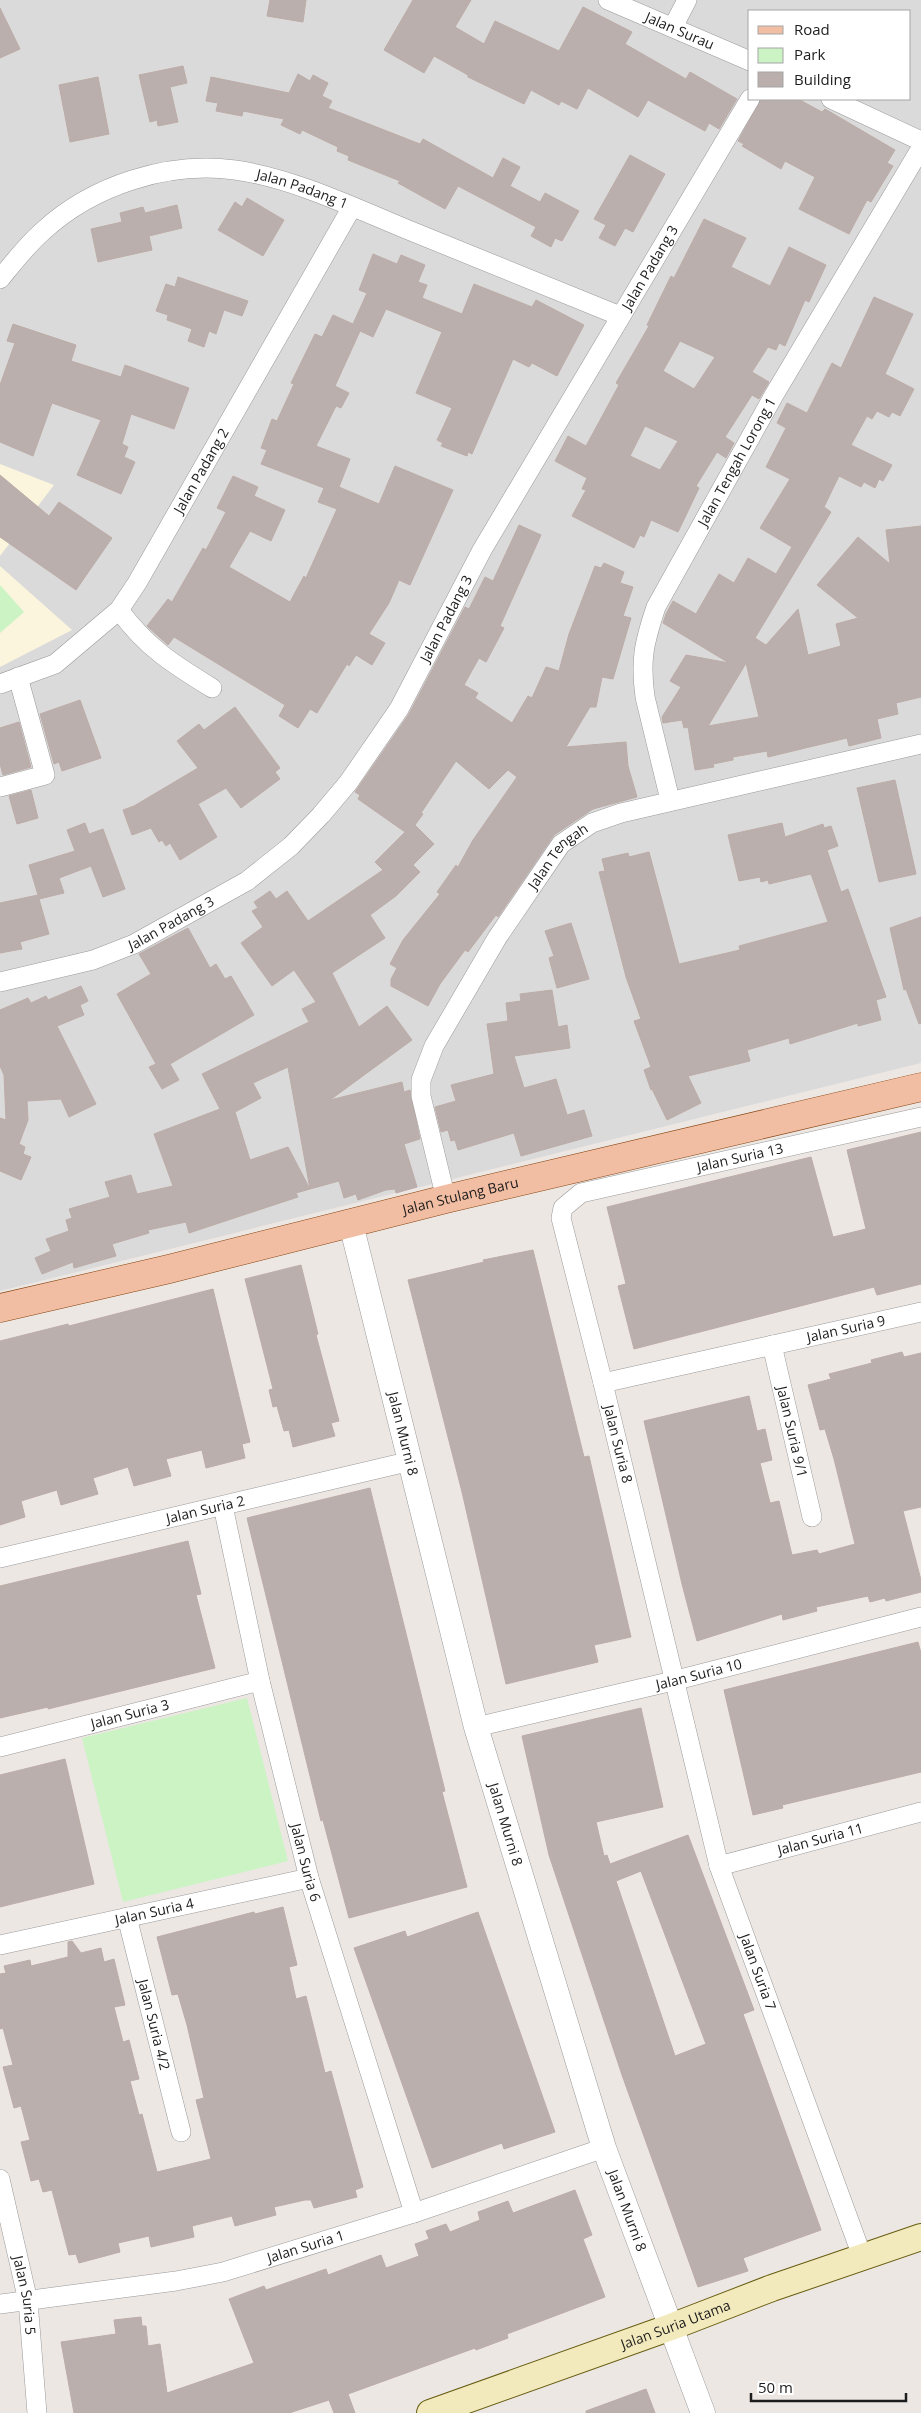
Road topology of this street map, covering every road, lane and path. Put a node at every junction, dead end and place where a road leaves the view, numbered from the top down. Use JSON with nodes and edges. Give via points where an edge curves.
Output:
{"nodes":[{"id":1,"x":608,"y":0,"type":"edge"},
{"id":2,"x":687,"y":0,"type":"edge"},
{"id":3,"x":673,"y":27,"type":"junction"},
{"id":4,"x":748,"y":60,"type":"edge"},
{"id":5,"x":749,"y":100,"type":"edge"},
{"id":6,"x":833,"y":100,"type":"edge"},
{"id":7,"x":921,"y":141,"type":"edge"},
{"id":8,"x":921,"y":148,"type":"edge"},
{"id":9,"x":352,"y":207,"type":"junction"},
{"id":10,"x":0,"y":279,"type":"edge"},
{"id":11,"x":620,"y":316,"type":"junction"},
{"id":12,"x":119,"y":610,"type":"junction"},
{"id":13,"x":9,"y":680,"type":"edge"},
{"id":14,"x":212,"y":688,"type":"dead end"},
{"id":15,"x":921,"y":744,"type":"edge"},
{"id":16,"x":0,"y":788,"type":"edge"},
{"id":17,"x":670,"y":800,"type":"junction"},
{"id":18,"x":0,"y":982,"type":"edge"},
{"id":19,"x":921,"y":1086,"type":"edge"},
{"id":20,"x":921,"y":1117,"type":"edge"},
{"id":21,"x":446,"y":1198,"type":"junction"},
{"id":22,"x":563,"y":1208,"type":"joint"},
{"id":23,"x":352,"y":1224,"type":"junction"},
{"id":24,"x":0,"y":1308,"type":"edge"},
{"id":25,"x":921,"y":1312,"type":"edge"},
{"id":26,"x":772,"y":1345,"type":"junction"},
{"id":27,"x":603,"y":1383,"type":"junction"},
{"id":28,"x":411,"y":1461,"type":"junction"},
{"id":29,"x":223,"y":1506,"type":"junction"},
{"id":30,"x":812,"y":1517,"type":"dead end"},
{"id":31,"x":0,"y":1558,"type":"edge"},
{"id":32,"x":921,"y":1617,"type":"edge"},
{"id":33,"x":260,"y":1681,"type":"junction"},
{"id":34,"x":673,"y":1681,"type":"junction"},
{"id":35,"x":476,"y":1727,"type":"junction"},
{"id":36,"x":0,"y":1747,"type":"edge"},
{"id":37,"x":921,"y":1812,"type":"edge"},
{"id":38,"x":719,"y":1866,"type":"junction"},
{"id":39,"x":309,"y":1878,"type":"junction"},
{"id":40,"x":127,"y":1917,"type":"junction"},
{"id":41,"x":0,"y":1944,"type":"edge"},
{"id":42,"x":181,"y":2132,"type":"dead end"},
{"id":43,"x":604,"y":2148,"type":"junction"},
{"id":44,"x":0,"y":2179,"type":"edge"},
{"id":45,"x":414,"y":2213,"type":"junction"},
{"id":46,"x":921,"y":2237,"type":"edge"},
{"id":47,"x":862,"y":2256,"type":"junction"},
{"id":48,"x":28,"y":2301,"type":"junction"},
{"id":49,"x":0,"y":2304,"type":"edge"},
{"id":50,"x":671,"y":2327,"type":"junction"},
{"id":51,"x":37,"y":2413,"type":"edge"},
{"id":52,"x":430,"y":2413,"type":"edge"},
{"id":53,"x":703,"y":2413,"type":"edge"}],
"edges":[{"from":1,"to":3,"type":"street","name":"Jalan Surau"},
{"from":2,"to":3,"type":"street"},
{"from":3,"to":4,"type":"street","name":"Jalan Surau"},
{"from":5,"to":11,"type":"street","name":"Jalan Padang 3"},
{"from":6,"to":7,"type":"street"},
{"from":8,"to":17,"type":"street","name":"Jalan Tengah Lorong 1","via":[[774,395],[656,608],[644,645],[642,681]]},
{"from":9,"to":10,"type":"street","name":"Jalan Padang 1","via":[[273,178],[236,170],[198,167],[136,178],[84,200],[50,226]]},
{"from":9,"to":11,"type":"street","name":"Jalan Padang 1"},
{"from":9,"to":12,"type":"street","name":"Jalan Padang 2"},
{"from":11,"to":18,"type":"street","name":"Jalan Padang 3","via":[[482,550],[399,709],[348,783],[320,815],[291,846],[247,881],[134,944],[93,960]]},
{"from":12,"to":13,"type":"street","name":"Jalan Padang 2","via":[[54,664]]},
{"from":12,"to":14,"type":"street","via":[[136,633],[162,657]]},
{"from":13,"to":16,"type":"street","via":[[45,776]]},
{"from":15,"to":17,"type":"street","name":"Jalan Tengah"},
{"from":17,"to":21,"type":"street","name":"Jalan Tengah","via":[[592,823],[561,844],[497,938],[434,1046],[420,1080],[421,1096]]},
{"from":19,"to":21,"type":"main road","name":"Jalan Stulang Baru"},
{"from":20,"to":22,"type":"street","name":"Jalan Suria 13","via":[[581,1193]]},
{"from":21,"to":23,"type":"main road","name":"Jalan Stulang Baru"},
{"from":22,"to":27,"type":"street","name":"Jalan Suria 8","via":[[562,1228]]},
{"from":23,"to":24,"type":"main road","name":"Jalan Stulang Baru"},
{"from":23,"to":28,"type":"street","name":"Jalan Murni 8"},
{"from":25,"to":26,"type":"street","name":"Jalan Suria 9"},
{"from":26,"to":27,"type":"street","name":"Jalan Suria 9"},
{"from":26,"to":30,"type":"street","name":"Jalan Suria 9/1"},
{"from":27,"to":34,"type":"street","name":"Jalan Suria 8"},
{"from":28,"to":29,"type":"street","name":"Jalan Suria 2"},
{"from":28,"to":35,"type":"street","name":"Jalan Murni 8"},
{"from":29,"to":31,"type":"street","name":"Jalan Suria 2"},
{"from":29,"to":33,"type":"street","name":"Jalan Suria 6"},
{"from":32,"to":34,"type":"street","name":"Jalan Suria 10"},
{"from":33,"to":36,"type":"street","name":"Jalan Suria 3"},
{"from":33,"to":39,"type":"street","name":"Jalan Suria 6"},
{"from":34,"to":35,"type":"street","name":"Jalan Suria 10"},
{"from":34,"to":38,"type":"street","name":"Jalan Suria 7"},
{"from":35,"to":43,"type":"street","name":"Jalan Murni 8"},
{"from":37,"to":38,"type":"street","name":"Jalan Suria 11"},
{"from":38,"to":47,"type":"street","name":"Jalan Suria 7"},
{"from":39,"to":40,"type":"street","name":"Jalan Suria 4"},
{"from":39,"to":45,"type":"street","name":"Jalan Suria 6"},
{"from":40,"to":41,"type":"street","name":"Jalan Suria 4"},
{"from":40,"to":42,"type":"street","name":"Jalan Suria 4/2"},
{"from":43,"to":45,"type":"street","name":"Jalan Suria 1"},
{"from":43,"to":50,"type":"street","name":"Jalan Murni 8"},
{"from":44,"to":48,"type":"street","name":"Jalan Suria 5"},
{"from":45,"to":48,"type":"street","name":"Jalan Suria 1","via":[[223,2272]]},
{"from":46,"to":47,"type":"main road","name":"Jalan Suria Utama"},
{"from":47,"to":50,"type":"main road","name":"Jalan Suria Utama"},
{"from":48,"to":49,"type":"street","name":"Jalan Suria 1"},
{"from":48,"to":51,"type":"street","name":"Jalan Suria 5"},
{"from":50,"to":52,"type":"main road","name":"Jalan Suria Utama"},
{"from":50,"to":53,"type":"street","name":"Jalan Murni 8"}]}
